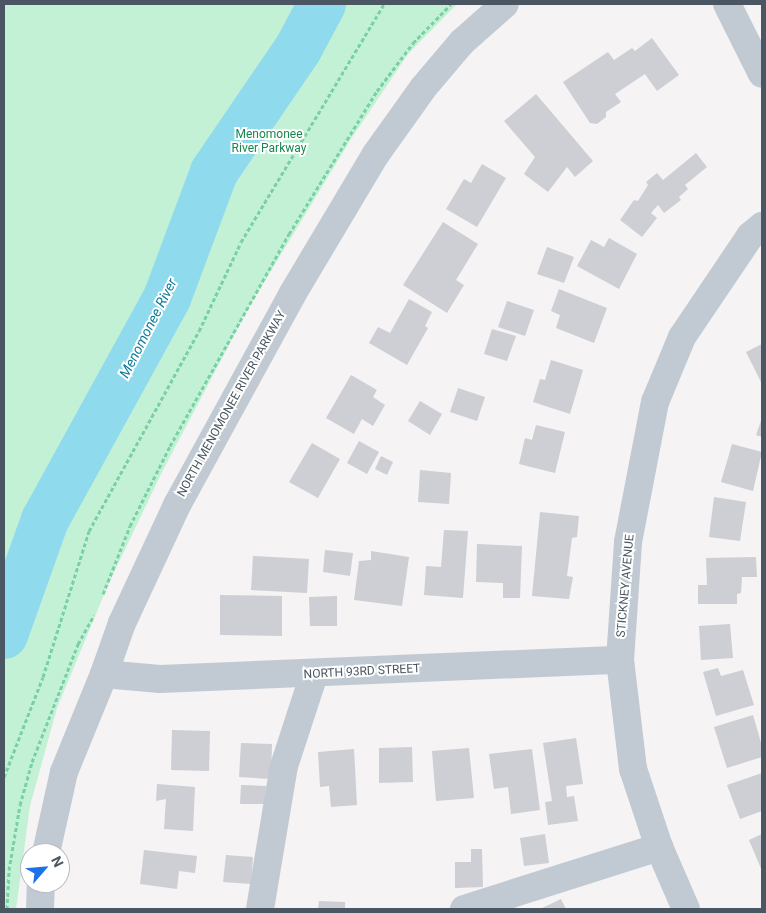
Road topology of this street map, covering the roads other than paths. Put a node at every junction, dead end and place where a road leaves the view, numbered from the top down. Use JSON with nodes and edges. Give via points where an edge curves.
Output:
{"nodes":[{"id":1,"x":505,"y":4,"type":"edge"},
{"id":2,"x":727,"y":4,"type":"edge"},
{"id":3,"x":762,"y":74,"type":"edge"},
{"id":4,"x":762,"y":226,"type":"edge"},
{"id":5,"x":620,"y":660,"type":"junction"},
{"id":6,"x":104,"y":674,"type":"junction"},
{"id":7,"x":314,"y":674,"type":"junction"},
{"id":8,"x":48,"y":843,"type":"edge"},
{"id":9,"x":659,"y":847,"type":"junction"},
{"id":10,"x":41,"y":893,"type":"edge"},
{"id":11,"x":40,"y":909,"type":"edge"},
{"id":12,"x":260,"y":909,"type":"edge"},
{"id":13,"x":464,"y":909,"type":"edge"},
{"id":14,"x":686,"y":909,"type":"edge"}],
"edges":[{"from":1,"to":6,"type":"street","name":"NORTH MENOMONEE RIVER PARKWAY","via":[[456,48],[423,88],[371,162],[293,293],[177,505],[122,622]]},
{"from":2,"to":3,"type":"street"},
{"from":4,"to":5,"type":"street","name":"STICKNEY AVENUE","via":[[750,236],[682,336],[655,402],[628,542]]},
{"from":5,"to":7,"type":"street","name":"NORTH 93RD STREET"},
{"from":5,"to":9,"type":"street","name":"STICKNEY AVENUE","via":[[633,769]]},
{"from":6,"to":7,"type":"street","name":"NORTH 93RD STREET","via":[[160,679]]},
{"from":6,"to":8,"type":"street","name":"NORTH MENOMONEE RIVER PARKWAY","via":[[64,772]]},
{"from":7,"to":12,"type":"street","via":[[284,766]]},
{"from":9,"to":13,"type":"street"},
{"from":9,"to":14,"type":"street","name":"STICKNEY AVENUE"},
{"from":10,"to":11,"type":"street"}]}
